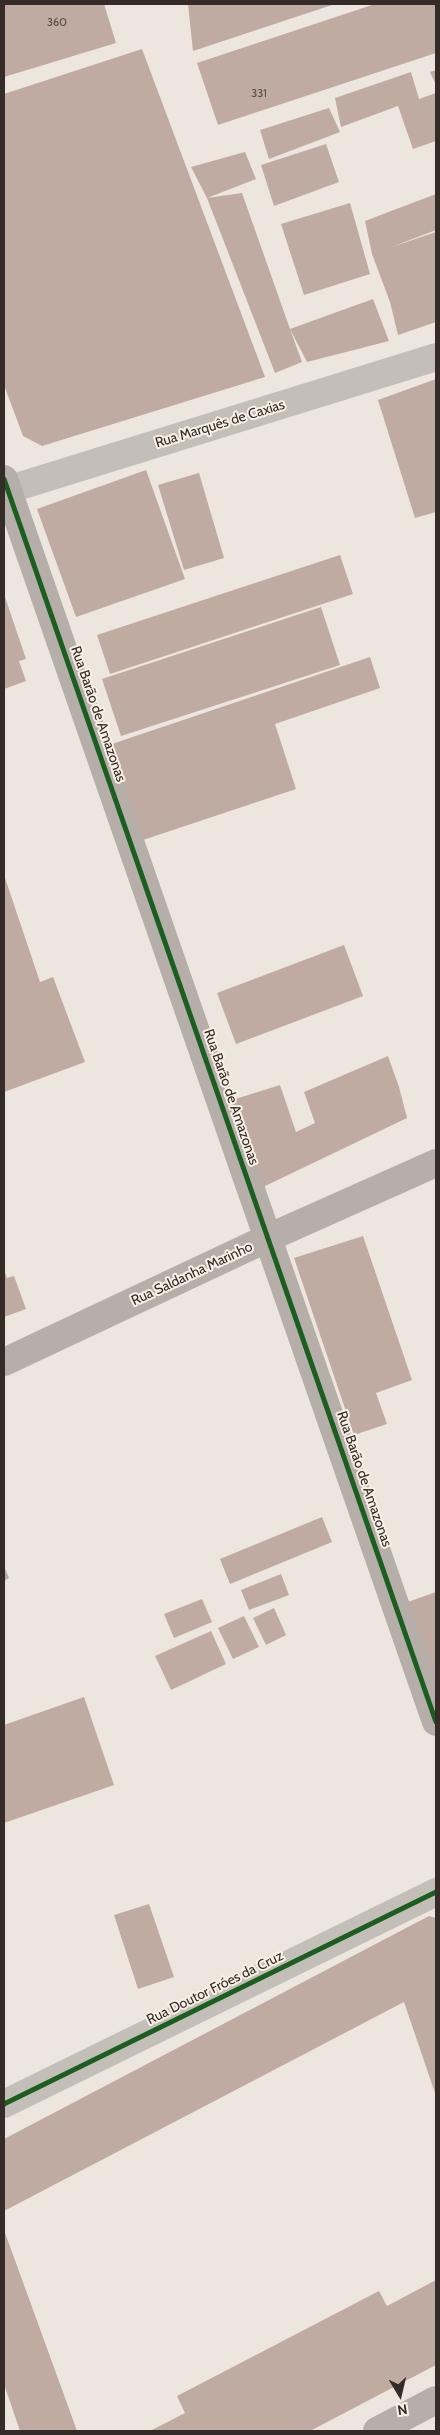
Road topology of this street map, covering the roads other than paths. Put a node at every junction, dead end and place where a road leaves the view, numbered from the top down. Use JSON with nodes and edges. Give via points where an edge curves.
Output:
{"nodes":[{"id":1,"x":436,"y":357,"type":"edge"},
{"id":2,"x":5,"y":487,"type":"edge"},
{"id":3,"x":436,"y":1163,"type":"edge"},
{"id":4,"x":268,"y":1238,"type":"junction"},
{"id":5,"x":4,"y":1362,"type":"edge"},
{"id":6,"x":436,"y":1722,"type":"edge"},
{"id":7,"x":436,"y":1892,"type":"edge"},
{"id":8,"x":4,"y":2104,"type":"edge"},
{"id":9,"x":436,"y":2400,"type":"edge"},
{"id":10,"x":377,"y":2431,"type":"edge"}],
"edges":[{"from":1,"to":2,"type":"street","name":"Rua Marquês de Caxias"},
{"from":2,"to":4,"type":"main road","name":"Rua Barão de Amazonas"},
{"from":3,"to":4,"type":"main road","name":"Rua Saldanha Marinho"},
{"from":4,"to":5,"type":"main road","name":"Rua Saldanha Marinho"},
{"from":4,"to":6,"type":"main road","name":"Rua Barão de Amazonas"},
{"from":7,"to":8,"type":"street","name":"Rua Doutor Fróes da Cruz"},
{"from":9,"to":10,"type":"main road"}]}
